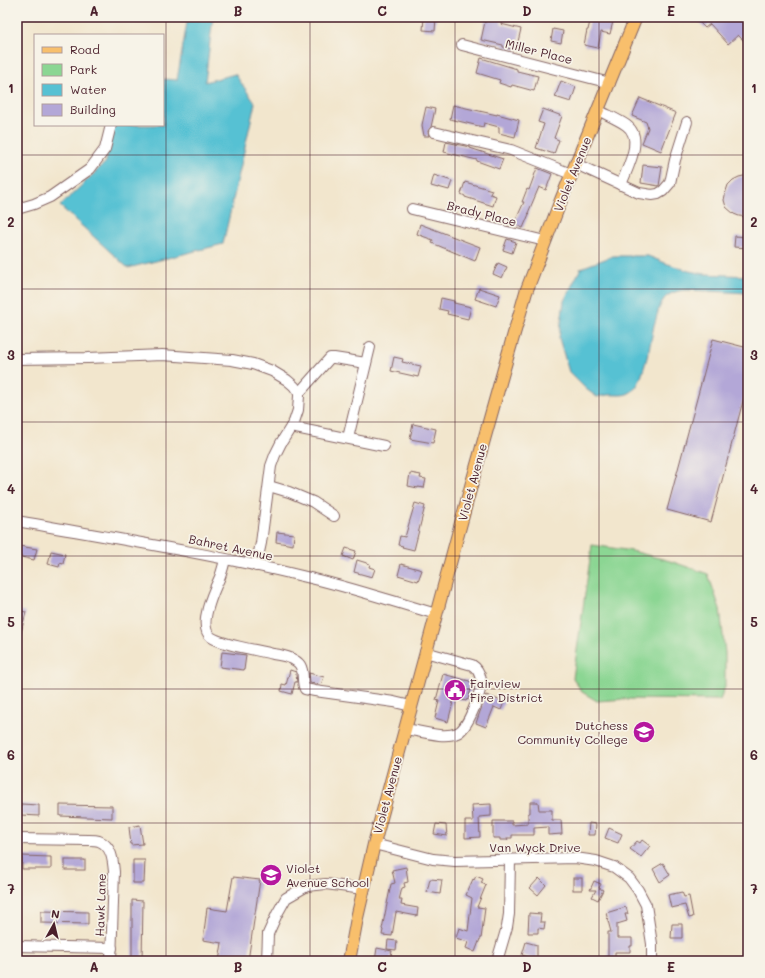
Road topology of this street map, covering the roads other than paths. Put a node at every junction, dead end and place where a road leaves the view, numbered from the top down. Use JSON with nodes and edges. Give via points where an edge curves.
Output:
{"nodes":[{"id":1,"x":636,"y":17,"type":"edge"},
{"id":2,"x":462,"y":45,"type":"dead end"},
{"id":3,"x":610,"y":82,"type":"junction"},
{"id":4,"x":598,"y":110,"type":"junction"},
{"id":5,"x":687,"y":122,"type":"dead end"},
{"id":6,"x":111,"y":126,"type":"edge"},
{"id":7,"x":434,"y":132,"type":"dead end"},
{"id":8,"x":574,"y":169,"type":"junction"},
{"id":9,"x":621,"y":185,"type":"junction"},
{"id":10,"x":17,"y":209,"type":"edge"},
{"id":11,"x":412,"y":209,"type":"dead end"},
{"id":12,"x":545,"y":241,"type":"junction"},
{"id":13,"x":370,"y":347,"type":"dead end"},
{"id":14,"x":17,"y":359,"type":"edge"},
{"id":15,"x":366,"y":363,"type":"junction"},
{"id":16,"x":299,"y":393,"type":"junction"},
{"id":17,"x":291,"y":427,"type":"junction"},
{"id":18,"x":348,"y":438,"type":"junction"},
{"id":19,"x":384,"y":446,"type":"dead end"},
{"id":20,"x":269,"y":486,"type":"junction"},
{"id":21,"x":334,"y":516,"type":"dead end"},
{"id":22,"x":17,"y":521,"type":"edge"},
{"id":23,"x":226,"y":559,"type":"junction"},
{"id":24,"x":256,"y":566,"type":"junction"},
{"id":25,"x":436,"y":614,"type":"junction"},
{"id":26,"x":426,"y":652,"type":"junction"},
{"id":27,"x":411,"y":706,"type":"junction"},
{"id":28,"x":405,"y":729,"type":"junction"},
{"id":29,"x":17,"y":839,"type":"edge"},
{"id":30,"x":374,"y":844,"type":"junction"},
{"id":31,"x":510,"y":860,"type":"junction"},
{"id":32,"x":363,"y":890,"type":"junction"},
{"id":33,"x":17,"y":946,"type":"edge"},
{"id":34,"x":112,"y":948,"type":"junction"},
{"id":35,"x":111,"y":961,"type":"edge"},
{"id":36,"x":267,"y":961,"type":"edge"},
{"id":37,"x":349,"y":961,"type":"edge"},
{"id":38,"x":497,"y":961,"type":"edge"},
{"id":39,"x":652,"y":961,"type":"edge"}],
"edges":[{"from":1,"to":3,"type":"main road","name":"Violet Avenue"},
{"from":2,"to":3,"type":"street","name":"Miller Place"},
{"from":3,"to":4,"type":"main road","name":"Violet Avenue"},
{"from":4,"to":8,"type":"main road","name":"Violet Avenue"},
{"from":4,"to":9,"type":"street","via":[[627,125],[633,133],[634,151]]},
{"from":5,"to":9,"type":"street","via":[[670,183],[663,191],[658,194],[639,193]]},
{"from":6,"to":10,"type":"street","via":[[105,149],[90,169],[50,197]]},
{"from":7,"to":8,"type":"street","via":[[511,150]]},
{"from":8,"to":9,"type":"street"},
{"from":8,"to":12,"type":"main road","name":"Violet Avenue"},
{"from":11,"to":12,"type":"street","name":"Brady Place"},
{"from":12,"to":25,"type":"main road","name":"Violet Avenue","via":[[506,358]]},
{"from":13,"to":15,"type":"street"},
{"from":14,"to":16,"type":"street","via":[[162,356],[232,360],[272,371],[287,380]]},
{"from":15,"to":16,"type":"street","via":[[330,358]]},
{"from":15,"to":18,"type":"street"},
{"from":16,"to":17,"type":"street","via":[[298,410]]},
{"from":17,"to":18,"type":"street"},
{"from":17,"to":20,"type":"street","via":[[275,455]]},
{"from":18,"to":19,"type":"street"},
{"from":20,"to":21,"type":"street","via":[[313,502]]},
{"from":20,"to":24,"type":"street"},
{"from":22,"to":23,"type":"street","name":"Bahret Avenue"},
{"from":23,"to":24,"type":"street","name":"Bahret Avenue"},
{"from":23,"to":27,"type":"street","via":[[207,612],[205,622],[210,637],[223,643],[293,660],[300,665],[305,689]]},
{"from":24,"to":25,"type":"street","name":"Bahret Avenue","via":[[336,584]]},
{"from":25,"to":26,"type":"main road","name":"Violet Avenue"},
{"from":26,"to":27,"type":"main road","name":"Violet Avenue"},
{"from":26,"to":28,"type":"street","via":[[476,667],[481,681],[480,689],[472,714],[460,732],[439,735]]},
{"from":27,"to":28,"type":"main road","name":"Violet Avenue"},
{"from":28,"to":30,"type":"main road","name":"Violet Avenue"},
{"from":29,"to":34,"type":"street","name":"Hawk Lane","via":[[89,840],[99,842],[110,851],[114,872]]},
{"from":30,"to":31,"type":"street","name":"Van Wyck Drive","via":[[433,859]]},
{"from":30,"to":32,"type":"main road","name":"Violet Avenue"},
{"from":31,"to":38,"type":"street","via":[[509,914]]},
{"from":31,"to":39,"type":"street","name":"Van Wyck Drive","via":[[575,858],[614,867],[629,878],[646,905]]},
{"from":32,"to":36,"type":"street","via":[[326,884],[307,886],[286,898],[268,934]]},
{"from":32,"to":37,"type":"main road","name":"Violet Avenue"},
{"from":33,"to":34,"type":"street"},
{"from":34,"to":35,"type":"street","name":"Hawk Lane"}]}
